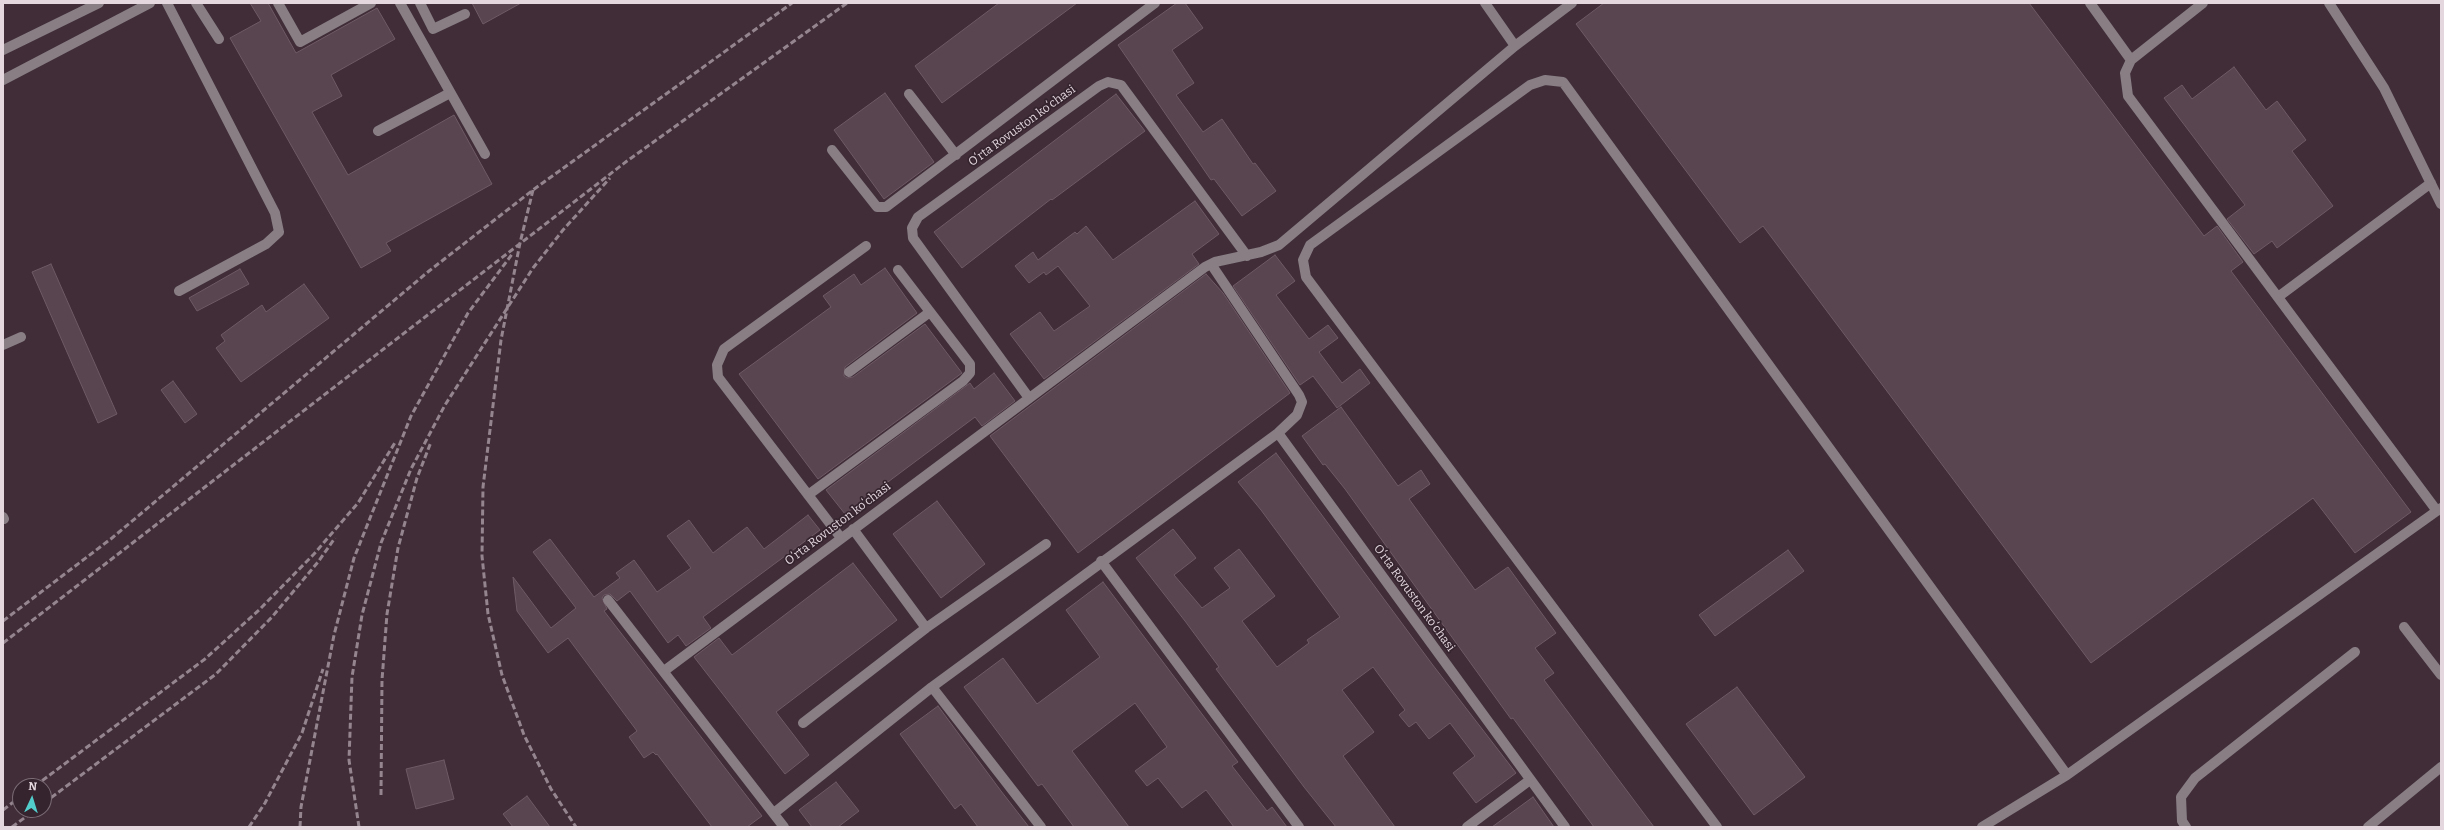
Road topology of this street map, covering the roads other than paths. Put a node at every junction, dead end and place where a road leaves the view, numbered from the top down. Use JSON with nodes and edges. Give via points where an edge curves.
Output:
{"nodes":[{"id":1,"x":99,"y":3,"type":"edge"},
{"id":2,"x":150,"y":3,"type":"edge"},
{"id":3,"x":167,"y":3,"type":"edge"},
{"id":4,"x":196,"y":3,"type":"edge"},
{"id":5,"x":278,"y":3,"type":"edge"},
{"id":6,"x":371,"y":3,"type":"edge"},
{"id":7,"x":400,"y":3,"type":"edge"},
{"id":8,"x":420,"y":3,"type":"edge"},
{"id":9,"x":1155,"y":3,"type":"edge"},
{"id":10,"x":1485,"y":3,"type":"edge"},
{"id":11,"x":1572,"y":3,"type":"edge"},
{"id":12,"x":2090,"y":3,"type":"edge"},
{"id":13,"x":2202,"y":3,"type":"edge"},
{"id":14,"x":2329,"y":3,"type":"edge"},
{"id":15,"x":465,"y":14,"type":"dead end"},
{"id":16,"x":219,"y":39,"type":"dead end"},
{"id":17,"x":1515,"y":46,"type":"junction"},
{"id":18,"x":3,"y":50,"type":"edge"},
{"id":19,"x":2131,"y":60,"type":"junction"},
{"id":20,"x":3,"y":80,"type":"edge"},
{"id":21,"x":450,"y":93,"type":"junction"},
{"id":22,"x":909,"y":94,"type":"dead end"},
{"id":23,"x":378,"y":131,"type":"dead end"},
{"id":24,"x":832,"y":150,"type":"dead end"},
{"id":25,"x":485,"y":154,"type":"dead end"},
{"id":26,"x":956,"y":155,"type":"junction"},
{"id":27,"x":2431,"y":183,"type":"junction"},
{"id":28,"x":2441,"y":204,"type":"edge"},
{"id":29,"x":866,"y":246,"type":"dead end"},
{"id":30,"x":1247,"y":256,"type":"junction"},
{"id":31,"x":1211,"y":264,"type":"junction"},
{"id":32,"x":898,"y":270,"type":"dead end"},
{"id":33,"x":179,"y":291,"type":"dead end"},
{"id":34,"x":2278,"y":297,"type":"junction"},
{"id":35,"x":930,"y":312,"type":"junction"},
{"id":36,"x":21,"y":337,"type":"dead end"},
{"id":37,"x":3,"y":345,"type":"edge"},
{"id":38,"x":850,"y":372,"type":"dead end"},
{"id":39,"x":1029,"y":398,"type":"junction"},
{"id":40,"x":1278,"y":433,"type":"junction"},
{"id":41,"x":808,"y":495,"type":"junction"},
{"id":42,"x":2439,"y":509,"type":"edge"},
{"id":43,"x":853,"y":529,"type":"junction"},
{"id":44,"x":841,"y":538,"type":"junction"},
{"id":45,"x":1046,"y":544,"type":"dead end"},
{"id":46,"x":1101,"y":561,"type":"junction"},
{"id":47,"x":608,"y":600,"type":"dead end"},
{"id":48,"x":2404,"y":627,"type":"dead end"},
{"id":49,"x":926,"y":628,"type":"junction"},
{"id":50,"x":2355,"y":652,"type":"dead end"},
{"id":51,"x":664,"y":671,"type":"junction"},
{"id":52,"x":2441,"y":675,"type":"edge"},
{"id":53,"x":932,"y":686,"type":"junction"},
{"id":54,"x":803,"y":723,"type":"dead end"},
{"id":55,"x":2441,"y":767,"type":"edge"},
{"id":56,"x":2067,"y":775,"type":"junction"},
{"id":57,"x":1530,"y":780,"type":"junction"},
{"id":58,"x":774,"y":813,"type":"junction"},
{"id":59,"x":784,"y":827,"type":"edge"},
{"id":60,"x":1041,"y":827,"type":"edge"},
{"id":61,"x":1299,"y":827,"type":"edge"},
{"id":62,"x":1466,"y":827,"type":"edge"},
{"id":63,"x":1565,"y":827,"type":"edge"},
{"id":64,"x":1716,"y":827,"type":"edge"},
{"id":65,"x":1982,"y":827,"type":"edge"},
{"id":66,"x":2186,"y":827,"type":"edge"},
{"id":67,"x":2368,"y":827,"type":"edge"}],
"edges":[{"from":1,"to":18,"type":"street"},
{"from":2,"to":20,"type":"street"},
{"from":3,"to":33,"type":"street","via":[[275,213],[278,232],[266,244]]},
{"from":4,"to":16,"type":"street"},
{"from":5,"to":6,"type":"street","via":[[300,42]]},
{"from":7,"to":21,"type":"street"},
{"from":8,"to":15,"type":"street","via":[[433,29]]},
{"from":9,"to":26,"type":"street"},
{"from":10,"to":17,"type":"street"},
{"from":11,"to":17,"type":"street"},
{"from":12,"to":19,"type":"street"},
{"from":13,"to":19,"type":"street"},
{"from":14,"to":27,"type":"street","via":[[2384,88]]},
{"from":17,"to":30,"type":"street","via":[[1279,244]]},
{"from":19,"to":34,"type":"street","via":[[2125,73],[2128,96]]},
{"from":21,"to":23,"type":"street"},
{"from":21,"to":25,"type":"street"},
{"from":22,"to":26,"type":"street"},
{"from":24,"to":26,"type":"street","via":[[877,207],[886,207]]},
{"from":27,"to":28,"type":"street"},
{"from":27,"to":34,"type":"street"},
{"from":29,"to":41,"type":"street","via":[[724,348],[717,365],[718,377]]},
{"from":30,"to":31,"type":"street","name":"Oʻrta Rovuston koʻchasi"},
{"from":30,"to":39,"type":"street","name":"Oʻrta Rovuston koʻchasi","via":[[1121,85],[1108,82],[1099,86],[918,217],[912,228],[913,238]]},
{"from":31,"to":39,"type":"street","name":"Oʻrta Rovuston koʻchasi"},
{"from":31,"to":40,"type":"street","via":[[1302,402],[1297,415]]},
{"from":32,"to":35,"type":"street"},
{"from":34,"to":42,"type":"street"},
{"from":35,"to":38,"type":"street"},
{"from":35,"to":41,"type":"street","via":[[970,364],[970,373],[963,381]]},
{"from":36,"to":37,"type":"street"},
{"from":39,"to":43,"type":"street","name":"Oʻrta Rovuston koʻchasi"},
{"from":40,"to":46,"type":"street"},
{"from":40,"to":57,"type":"street","name":"Oʻrta Rovuston koʻchasi"},
{"from":41,"to":44,"type":"street"},
{"from":42,"to":56,"type":"street"},
{"from":43,"to":44,"type":"street","name":"Oʻrta Rovuston koʻchasi"},
{"from":43,"to":49,"type":"street"},
{"from":44,"to":51,"type":"street","name":"Oʻrta Rovuston koʻchasi"},
{"from":45,"to":49,"type":"street"},
{"from":46,"to":53,"type":"street"},
{"from":46,"to":61,"type":"street"},
{"from":47,"to":51,"type":"street"},
{"from":48,"to":52,"type":"street"},
{"from":49,"to":54,"type":"street"},
{"from":50,"to":66,"type":"street","via":[[2195,778],[2181,797],[2182,821]]},
{"from":51,"to":58,"type":"street"},
{"from":53,"to":58,"type":"street"},
{"from":53,"to":60,"type":"street"},
{"from":55,"to":67,"type":"street"},
{"from":56,"to":64,"type":"street","via":[[1563,82],[1545,80],[1530,85],[1310,245],[1303,260],[1306,277]]},
{"from":56,"to":65,"type":"street"},
{"from":57,"to":62,"type":"street"},
{"from":57,"to":63,"type":"street","name":"Oʻrta Rovuston koʻchasi"},
{"from":58,"to":59,"type":"street"}]}
